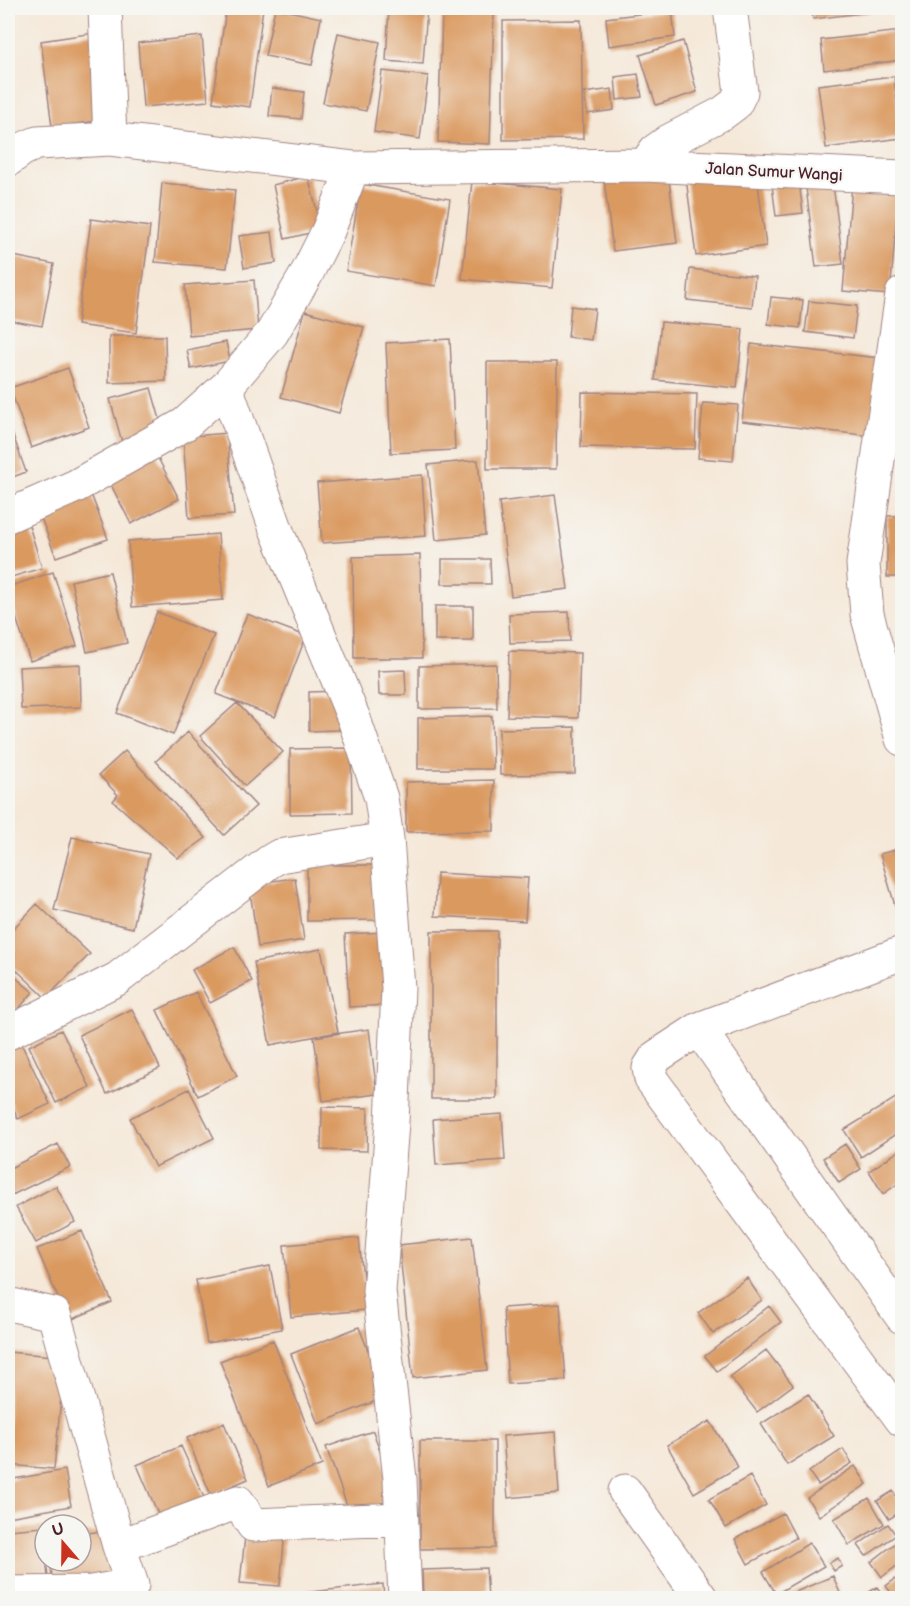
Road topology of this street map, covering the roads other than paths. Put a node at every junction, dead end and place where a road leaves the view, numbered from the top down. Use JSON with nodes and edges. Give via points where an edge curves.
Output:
{"nodes":[{"id":1,"x":105,"y":8,"type":"edge"},
{"id":2,"x":730,"y":8,"type":"edge"},
{"id":3,"x":110,"y":140,"type":"junction"},
{"id":4,"x":8,"y":160,"type":"edge"},
{"id":5,"x":645,"y":165,"type":"junction"},
{"id":6,"x":353,"y":168,"type":"junction"},
{"id":7,"x":903,"y":177,"type":"edge"},
{"id":8,"x":903,"y":294,"type":"edge"},
{"id":9,"x":226,"y":387,"type":"junction"},
{"id":10,"x":8,"y":516,"type":"edge"},
{"id":11,"x":903,"y":739,"type":"edge"},
{"id":12,"x":387,"y":838,"type":"junction"},
{"id":13,"x":903,"y":953,"type":"edge"},
{"id":14,"x":699,"y":1029,"type":"junction"},
{"id":15,"x":8,"y":1033,"type":"edge"},
{"id":16,"x":8,"y":1304,"type":"edge"},
{"id":17,"x":903,"y":1317,"type":"edge"},
{"id":18,"x":903,"y":1420,"type":"edge"},
{"id":19,"x":625,"y":1491,"type":"dead end"},
{"id":20,"x":401,"y":1519,"type":"junction"},
{"id":21,"x":119,"y":1546,"type":"junction"},
{"id":22,"x":8,"y":1593,"type":"edge"},
{"id":23,"x":405,"y":1599,"type":"edge"},
{"id":24,"x":701,"y":1599,"type":"edge"}],
"edges":[{"from":1,"to":3,"type":"street"},
{"from":2,"to":5,"type":"street","via":[[741,92],[735,104],[669,141]]},
{"from":3,"to":4,"type":"street","name":"Jalan Sumur Wangi","via":[[38,143]]},
{"from":3,"to":6,"type":"street","name":"Jalan Sumur Wangi"},
{"from":5,"to":6,"type":"street","name":"Jalan Sumur Wangi"},
{"from":5,"to":7,"type":"street","name":"Jalan Sumur Wangi"},
{"from":6,"to":9,"type":"street","via":[[328,231],[289,304],[272,333]]},
{"from":8,"to":11,"type":"street","via":[[863,564],[867,614]]},
{"from":9,"to":10,"type":"street","via":[[185,424],[76,486]]},
{"from":9,"to":12,"type":"street","via":[[276,529],[354,719],[381,798]]},
{"from":12,"to":15,"type":"street","via":[[279,856],[117,979]]},
{"from":12,"to":20,"type":"street","via":[[399,988],[379,1291]]},
{"from":13,"to":14,"type":"street"},
{"from":14,"to":17,"type":"street"},
{"from":14,"to":18,"type":"street","via":[[656,1057],[649,1068],[651,1079]]},
{"from":16,"to":21,"type":"street","via":[[54,1314]]},
{"from":19,"to":24,"type":"street"},
{"from":20,"to":21,"type":"street","via":[[253,1525],[238,1502]]},
{"from":20,"to":23,"type":"street"},
{"from":21,"to":22,"type":"street","via":[[132,1585],[91,1592]]}]}
